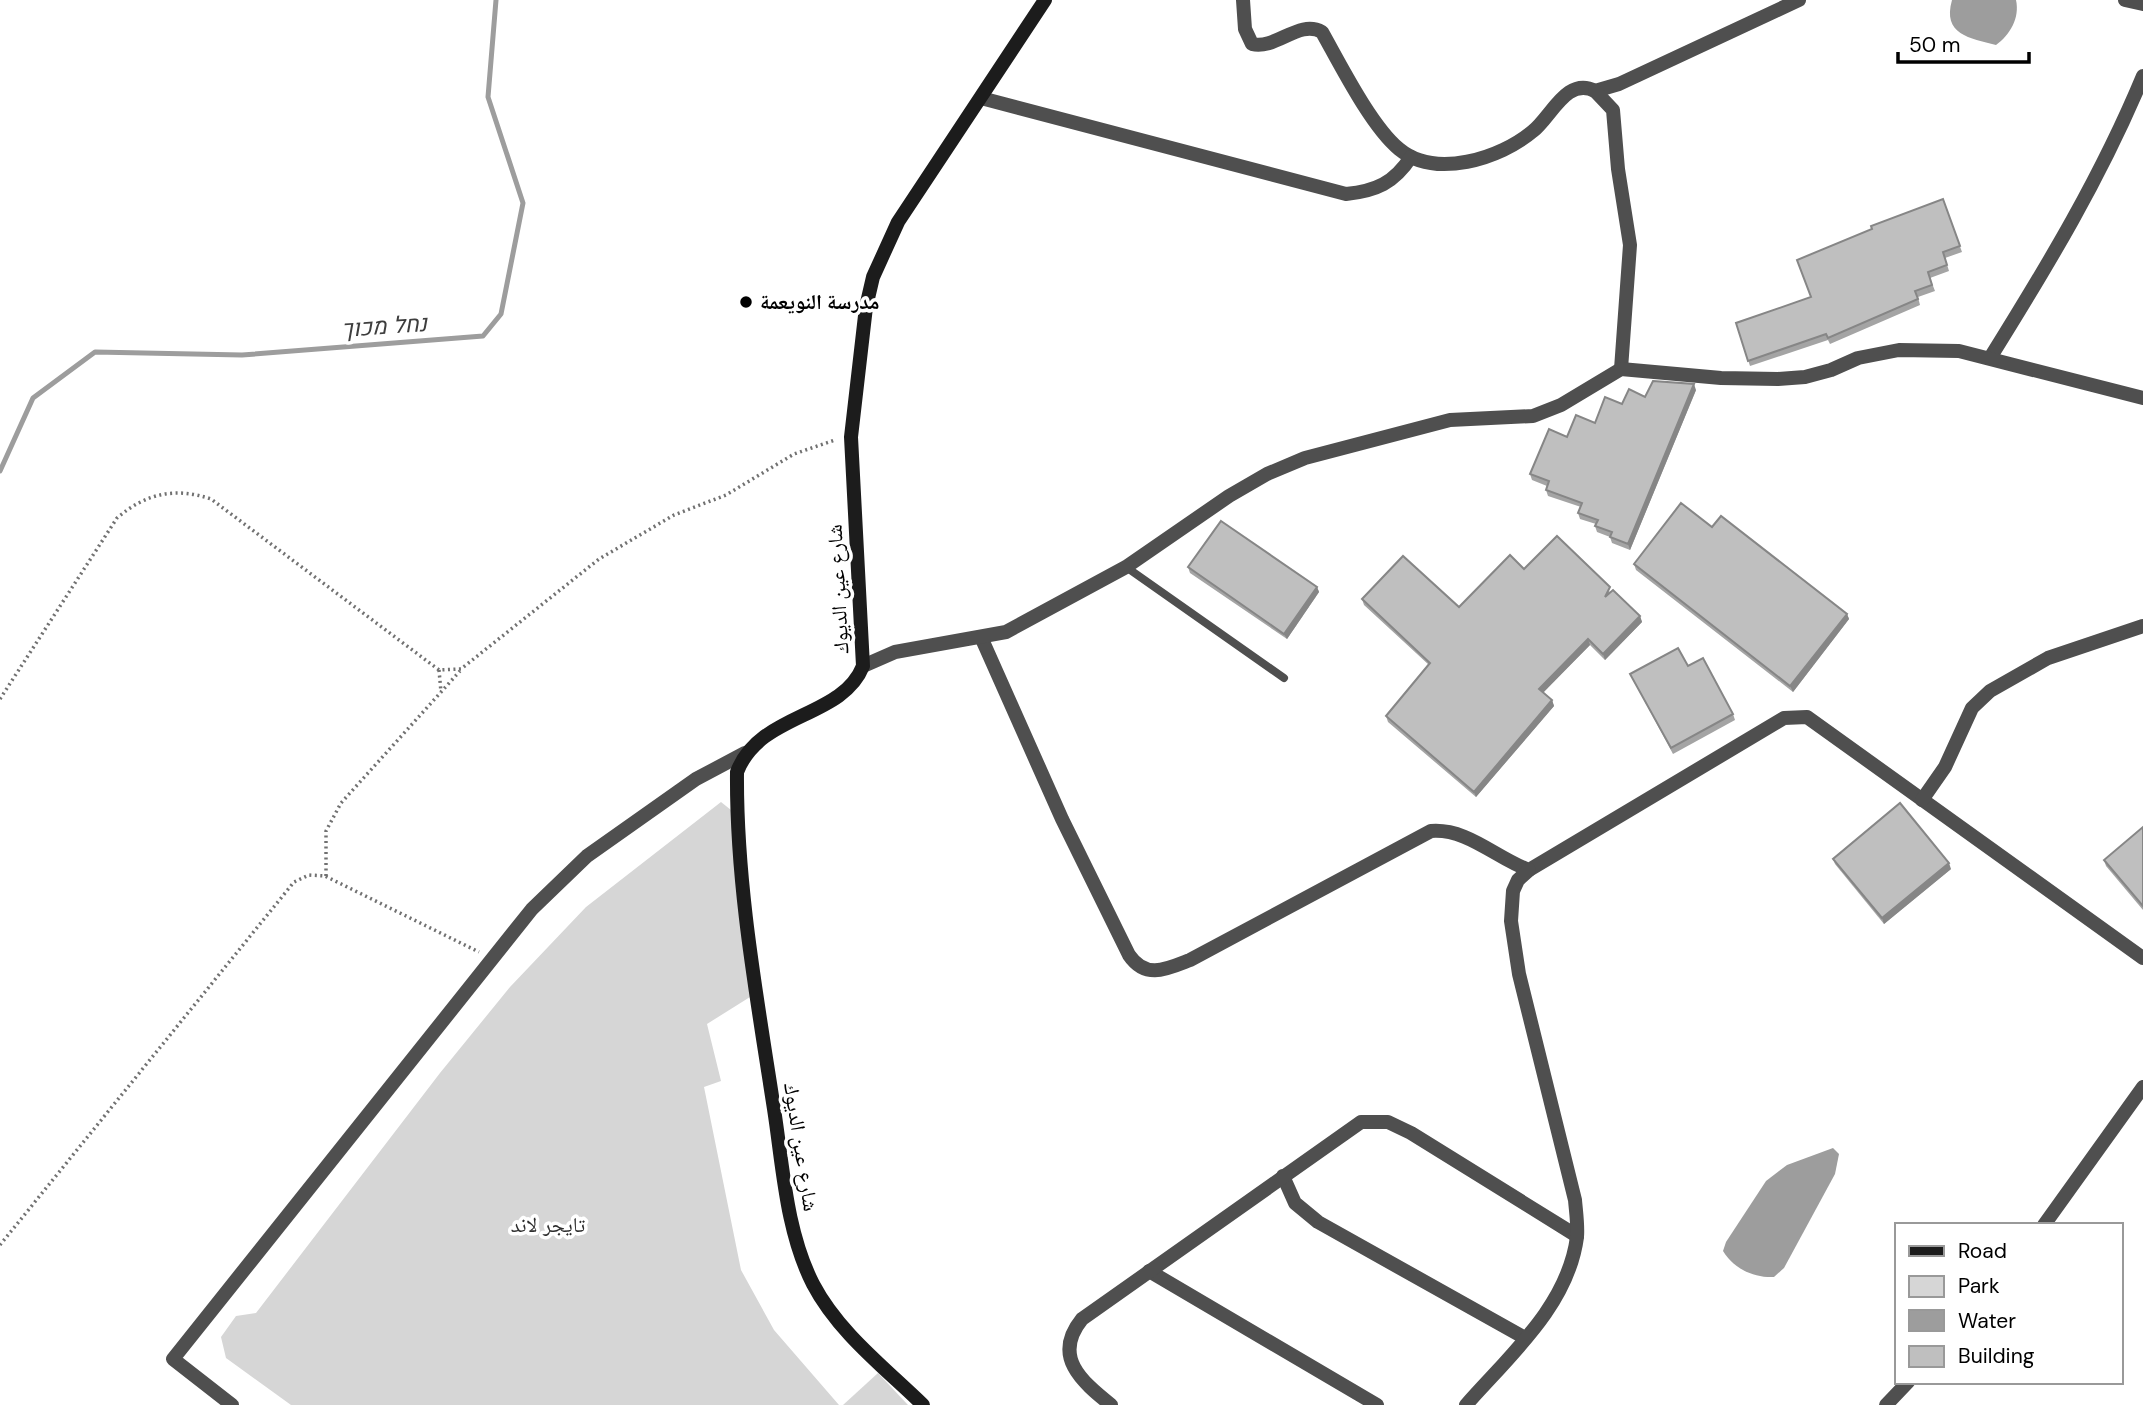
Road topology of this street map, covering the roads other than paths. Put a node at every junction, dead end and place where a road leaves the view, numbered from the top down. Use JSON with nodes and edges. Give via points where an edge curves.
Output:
{"nodes":[{"id":1,"x":1045,"y":0,"type":"edge"},
{"id":2,"x":1243,"y":0,"type":"edge"},
{"id":3,"x":1799,"y":0,"type":"edge"},
{"id":4,"x":2125,"y":0,"type":"edge"},
{"id":5,"x":2143,"y":5,"type":"edge"},
{"id":6,"x":2143,"y":76,"type":"edge"},
{"id":7,"x":1595,"y":90,"type":"junction"},
{"id":8,"x":981,"y":98,"type":"junction"},
{"id":9,"x":1411,"y":157,"type":"junction"},
{"id":10,"x":1990,"y":358,"type":"junction"},
{"id":11,"x":1621,"y":369,"type":"junction"},
{"id":12,"x":2143,"y":398,"type":"edge"},
{"id":13,"x":1126,"y":567,"type":"junction"},
{"id":14,"x":2143,"y":626,"type":"edge"},
{"id":15,"x":981,"y":637,"type":"junction"},
{"id":16,"x":863,"y":666,"type":"junction"},
{"id":17,"x":1284,"y":678,"type":"dead end"},
{"id":18,"x":745,"y":753,"type":"junction"},
{"id":19,"x":1922,"y":800,"type":"junction"},
{"id":20,"x":1529,"y":870,"type":"junction"},
{"id":21,"x":2143,"y":958,"type":"edge"},
{"id":22,"x":2143,"y":1087,"type":"edge"},
{"id":23,"x":1283,"y":1176,"type":"junction"},
{"id":24,"x":2045,"y":1223,"type":"edge"},
{"id":25,"x":1577,"y":1236,"type":"junction"},
{"id":26,"x":1149,"y":1271,"type":"junction"},
{"id":27,"x":1525,"y":1338,"type":"junction"},
{"id":28,"x":1906,"y":1384,"type":"edge"},
{"id":29,"x":232,"y":1405,"type":"edge"},
{"id":30,"x":923,"y":1405,"type":"edge"},
{"id":31,"x":1111,"y":1405,"type":"edge"},
{"id":32,"x":1377,"y":1405,"type":"edge"},
{"id":33,"x":1466,"y":1405,"type":"edge"},
{"id":34,"x":1886,"y":1405,"type":"edge"}],
"edges":[{"from":1,"to":8,"type":"street","name":"شارع عين الديوك"},
{"from":2,"to":9,"type":"street","via":[[1245,29],[1252,44],[1264,45],[1305,29],[1322,32],[1388,138]]},
{"from":3,"to":7,"type":"street","via":[[1619,84]]},
{"from":4,"to":5,"type":"street"},
{"from":6,"to":10,"type":"street","via":[[2074,222]]},
{"from":7,"to":9,"type":"street","via":[[1587,86],[1576,89],[1557,102],[1535,130],[1498,151],[1476,159],[1429,164]]},
{"from":7,"to":11,"type":"street","via":[[1613,110],[1630,245]]},
{"from":8,"to":9,"type":"street","via":[[1346,194],[1388,183]]},
{"from":8,"to":16,"type":"street","name":"شارع عين الديوك","via":[[898,222],[873,277],[866,307],[851,437]]},
{"from":10,"to":11,"type":"street","via":[[1959,351],[1899,350],[1858,358],[1805,377],[1778,379]]},
{"from":10,"to":12,"type":"street"},
{"from":11,"to":13,"type":"street","via":[[1533,416],[1450,420],[1305,458],[1229,496]]},
{"from":13,"to":15,"type":"street","via":[[1006,632]]},
{"from":13,"to":17,"type":"lane"},
{"from":14,"to":19,"type":"street","via":[[2048,658],[1990,691],[1972,708],[1945,767]]},
{"from":15,"to":16,"type":"street","via":[[895,652]]},
{"from":15,"to":20,"type":"street","via":[[1062,819],[1135,963],[1146,970],[1156,972],[1190,960],[1431,831],[1457,832],[1508,863]]},
{"from":16,"to":18,"type":"street","name":"شارع عين الديوك","via":[[850,687],[763,737]]},
{"from":18,"to":29,"type":"street","via":[[696,779],[587,856],[532,909],[173,1359]]},
{"from":18,"to":30,"type":"street","name":"شارع عين الديوك","via":[[737,772],[737,790],[747,918],[791,1221],[803,1263],[837,1322]]},
{"from":19,"to":20,"type":"street","via":[[1807,717],[1784,718]]},
{"from":19,"to":21,"type":"street"},
{"from":20,"to":25,"type":"street","via":[[1513,891],[1511,920],[1519,974],[1575,1200]]},
{"from":22,"to":24,"type":"street"},
{"from":23,"to":25,"type":"street","via":[[1361,1122],[1388,1122]]},
{"from":23,"to":26,"type":"street"},
{"from":23,"to":27,"type":"street","via":[[1295,1203],[1318,1222]]},
{"from":25,"to":27,"type":"street","via":[[1571,1263],[1548,1311]]},
{"from":26,"to":31,"type":"street","via":[[1082,1319],[1067,1345],[1081,1376]]},
{"from":26,"to":32,"type":"street"},
{"from":27,"to":33,"type":"street"},
{"from":28,"to":34,"type":"street"}]}
